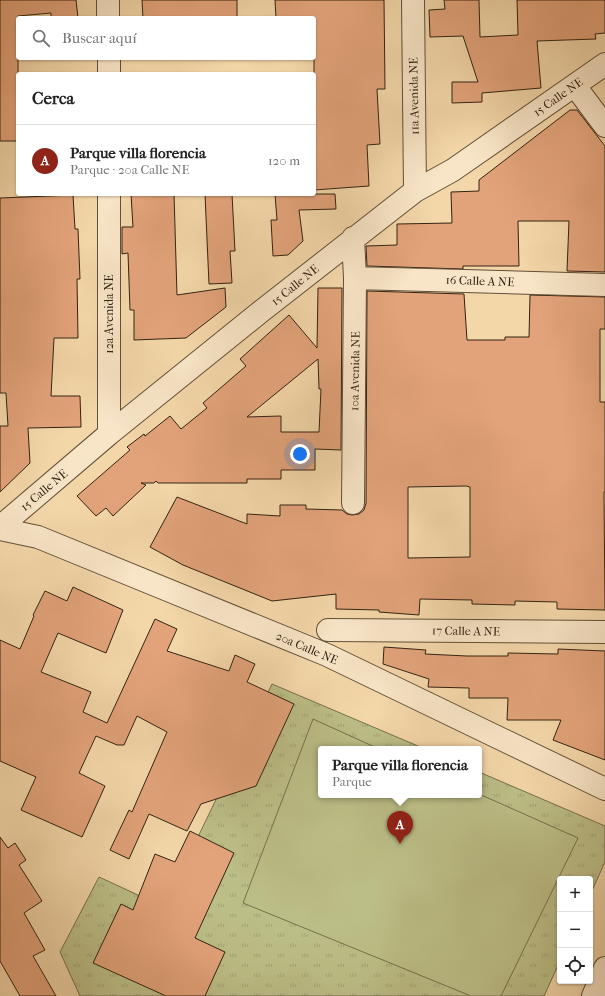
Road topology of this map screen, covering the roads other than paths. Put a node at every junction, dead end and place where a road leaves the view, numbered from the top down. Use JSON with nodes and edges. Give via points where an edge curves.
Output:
{"nodes":[{"id":1,"x":108,"y":0,"type":"edge"},
{"id":2,"x":413,"y":0,"type":"edge"},
{"id":3,"x":108,"y":16,"type":"edge"},
{"id":4,"x":109,"y":60,"type":"edge"},
{"id":5,"x":605,"y":64,"type":"edge"},
{"id":6,"x":109,"y":72,"type":"edge"},
{"id":7,"x":576,"y":86,"type":"junction"},
{"id":8,"x":605,"y":126,"type":"edge"},
{"id":9,"x":415,"y":191,"type":"junction"},
{"id":10,"x":109,"y":196,"type":"edge"},
{"id":11,"x":353,"y":238,"type":"junction"},
{"id":12,"x":356,"y":278,"type":"junction"},
{"id":13,"x":605,"y":285,"type":"edge"},
{"id":14,"x":109,"y":434,"type":"junction"},
{"id":15,"x":353,"y":503,"type":"dead end"},
{"id":16,"x":0,"y":528,"type":"edge"},
{"id":17,"x":328,"y":630,"type":"dead end"},
{"id":18,"x":605,"y":632,"type":"edge"},
{"id":19,"x":605,"y":789,"type":"edge"},
{"id":20,"x":605,"y":968,"type":"edge"},
{"id":21,"x":593,"y":996,"type":"edge"}],
"edges":[{"from":1,"to":3,"type":"street"},
{"from":2,"to":9,"type":"street","name":"11a Avenida NE"},
{"from":4,"to":6,"type":"street"},
{"from":5,"to":7,"type":"street","name":"15 Calle NE"},
{"from":7,"to":8,"type":"street"},
{"from":7,"to":9,"type":"street","name":"15 Calle NE","via":[[453,170]]},
{"from":9,"to":11,"type":"street","name":"15 Calle NE"},
{"from":10,"to":14,"type":"street","name":"12a Avenida NE"},
{"from":11,"to":12,"type":"street","name":"10a Avenida NE"},
{"from":11,"to":14,"type":"street","name":"15 Calle NE"},
{"from":12,"to":13,"type":"street","name":"16 Calle A NE"},
{"from":12,"to":15,"type":"street","name":"10a Avenida NE"},
{"from":14,"to":16,"type":"street","name":"15 Calle NE"},
{"from":16,"to":19,"type":"street","name":"20a Calle NE","via":[[38,537],[327,655]]},
{"from":17,"to":18,"type":"street","name":"17 Calle A NE"},
{"from":20,"to":21,"type":"street"}]}
